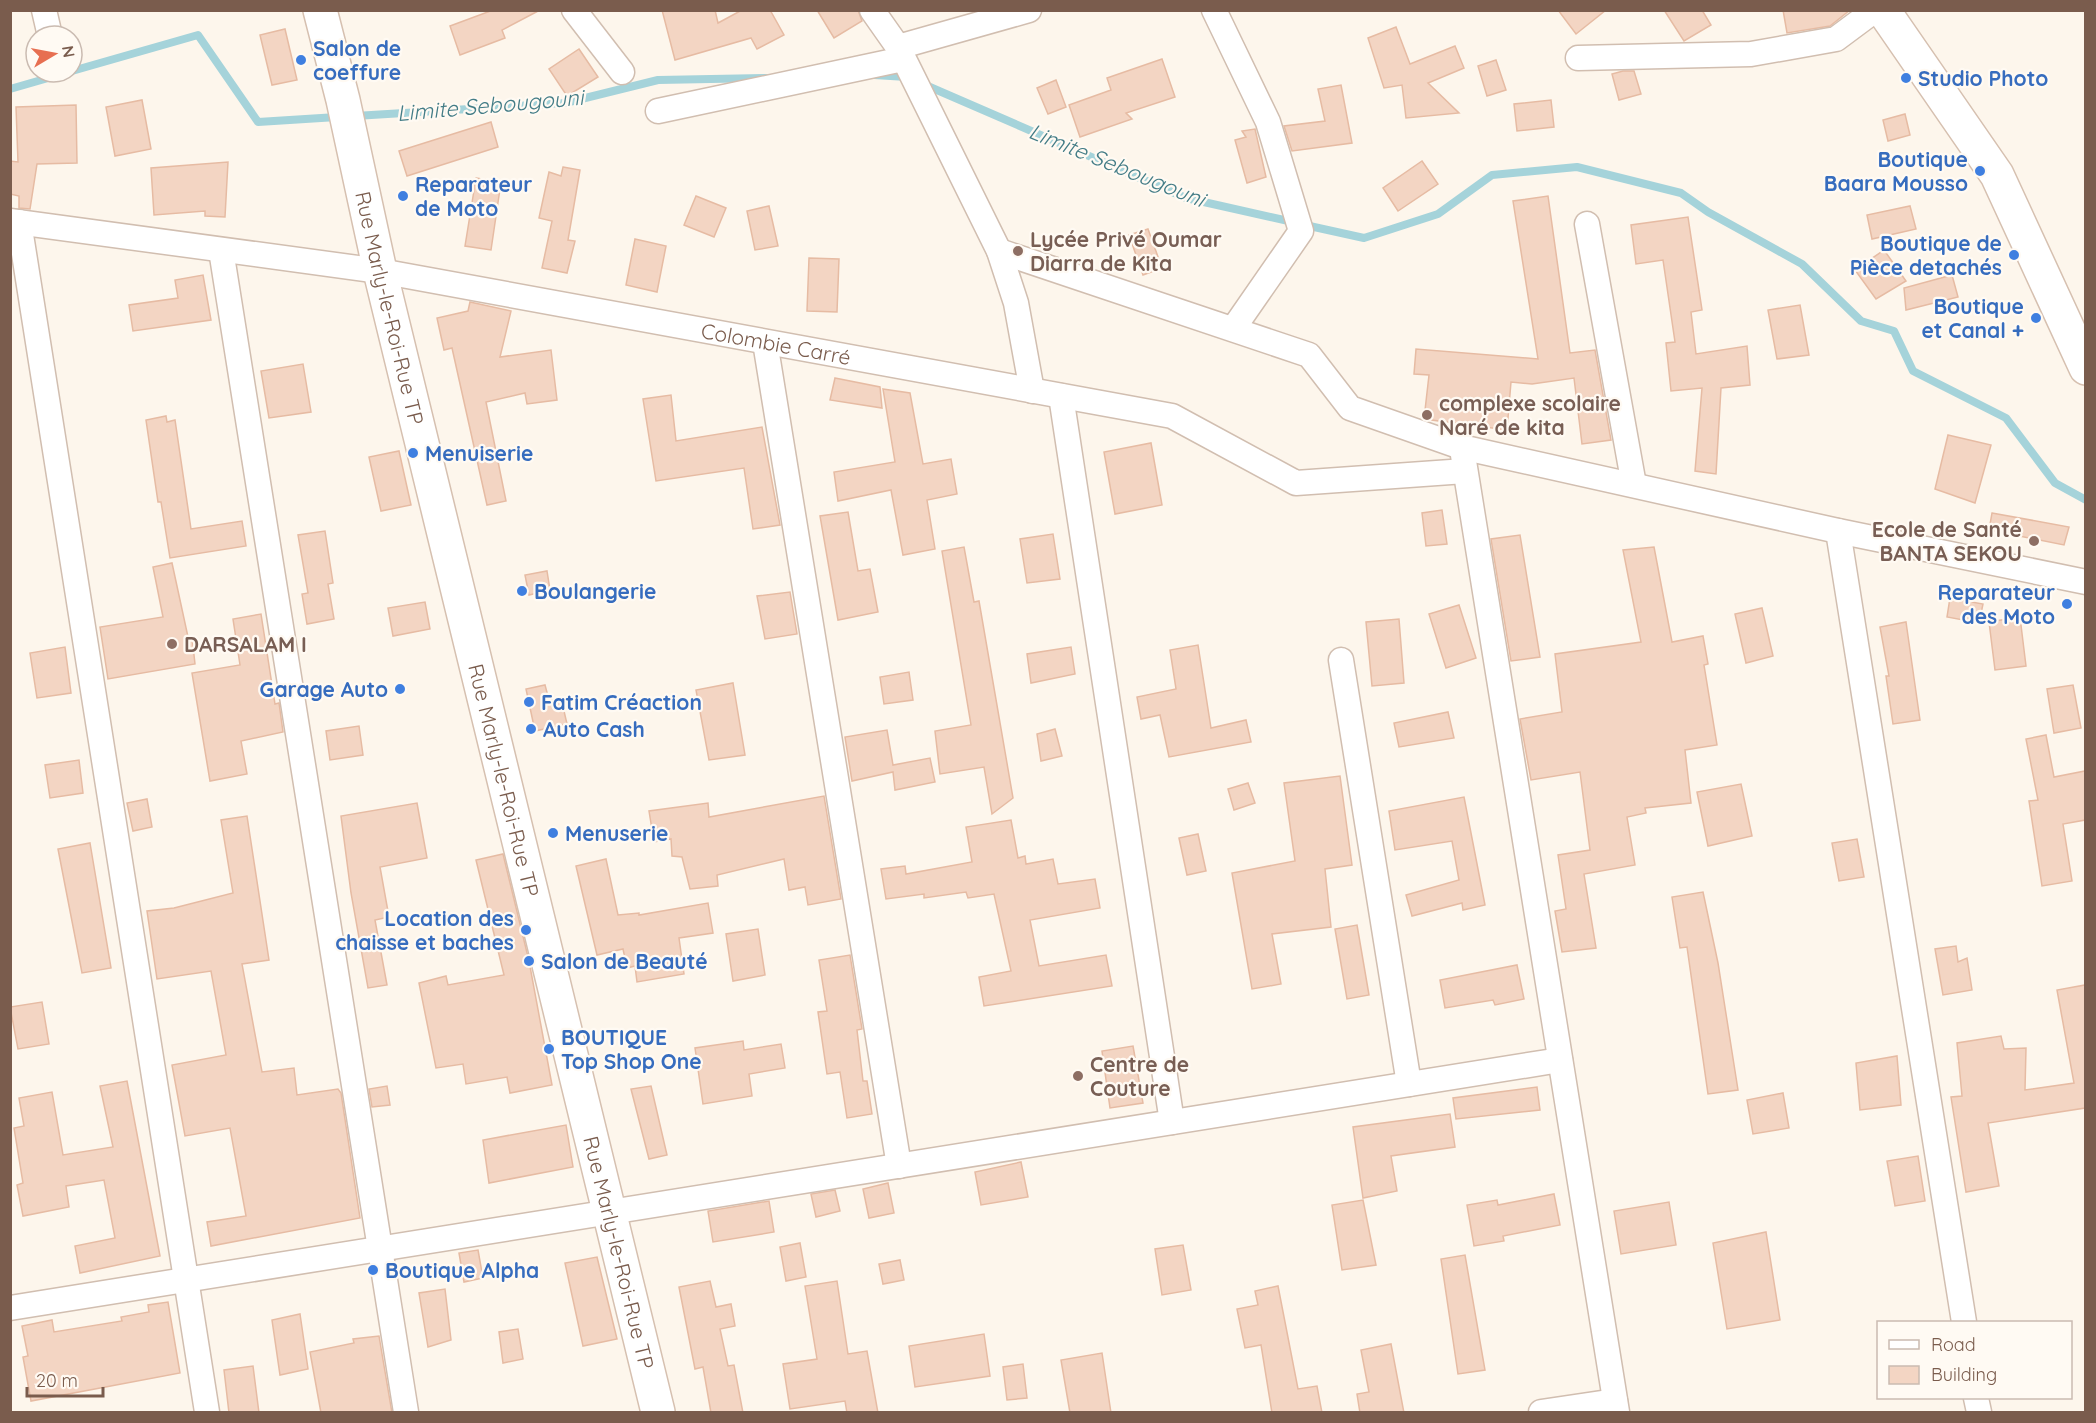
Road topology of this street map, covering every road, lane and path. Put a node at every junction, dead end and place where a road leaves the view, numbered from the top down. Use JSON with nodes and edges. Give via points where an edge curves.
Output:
{"nodes":[{"id":1,"x":320,"y":10,"type":"edge"},
{"id":2,"x":574,"y":10,"type":"edge"},
{"id":3,"x":872,"y":10,"type":"edge"},
{"id":4,"x":1029,"y":10,"type":"edge"},
{"id":5,"x":1214,"y":10,"type":"edge"},
{"id":6,"x":1875,"y":10,"type":"edge"},
{"id":7,"x":1883,"y":10,"type":"edge"},
{"id":8,"x":900,"y":53,"type":"junction"},
{"id":9,"x":1578,"y":58,"type":"dead end"},
{"id":10,"x":622,"y":72,"type":"dead end"},
{"id":11,"x":658,"y":111,"type":"dead end"},
{"id":12,"x":15,"y":222,"type":"edge"},
{"id":13,"x":1587,"y":224,"type":"dead end"},
{"id":14,"x":221,"y":250,"type":"junction"},
{"id":15,"x":999,"y":251,"type":"junction"},
{"id":16,"x":380,"y":271,"type":"junction"},
{"id":17,"x":1233,"y":329,"type":"junction"},
{"id":18,"x":765,"y":342,"type":"junction"},
{"id":19,"x":2085,"y":368,"type":"edge"},
{"id":20,"x":1032,"y":391,"type":"junction"},
{"id":21,"x":1061,"y":396,"type":"junction"},
{"id":22,"x":1461,"y":447,"type":"junction"},
{"id":23,"x":1465,"y":471,"type":"junction"},
{"id":24,"x":1634,"y":485,"type":"junction"},
{"id":25,"x":1838,"y":531,"type":"junction"},
{"id":26,"x":2085,"y":582,"type":"edge"},
{"id":27,"x":1341,"y":660,"type":"dead end"},
{"id":28,"x":1560,"y":1060,"type":"junction"},
{"id":29,"x":1408,"y":1084,"type":"junction"},
{"id":30,"x":1172,"y":1122,"type":"junction"},
{"id":31,"x":899,"y":1166,"type":"junction"},
{"id":32,"x":609,"y":1212,"type":"junction"},
{"id":33,"x":380,"y":1248,"type":"junction"},
{"id":34,"x":185,"y":1280,"type":"junction"},
{"id":35,"x":10,"y":1308,"type":"edge"},
{"id":36,"x":1964,"y":1321,"type":"edge"},
{"id":37,"x":1616,"y":1407,"type":"edge"},
{"id":38,"x":207,"y":1413,"type":"edge"},
{"id":39,"x":406,"y":1413,"type":"edge"},
{"id":40,"x":658,"y":1413,"type":"edge"},
{"id":41,"x":1541,"y":1413,"type":"edge"}],
"edges":[{"from":1,"to":16,"type":"street","name":"Rue Marly-le-Roi-Rue TP","via":[[344,100]]},
{"from":2,"to":10,"type":"street"},
{"from":3,"to":8,"type":"street"},
{"from":4,"to":8,"type":"street"},
{"from":5,"to":17,"type":"street","via":[[1268,122],[1301,231]]},
{"from":6,"to":9,"type":"street","via":[[1836,39],[1751,54]]},
{"from":7,"to":19,"type":"street","via":[[1997,175]]},
{"from":8,"to":11,"type":"street"},
{"from":8,"to":15,"type":"street"},
{"from":12,"to":14,"type":"street","name":"Colombie Carré"},
{"from":12,"to":34,"type":"street"},
{"from":13,"to":24,"type":"street"},
{"from":14,"to":16,"type":"street","name":"Colombie Carré"},
{"from":14,"to":33,"type":"street"},
{"from":15,"to":17,"type":"street"},
{"from":15,"to":20,"type":"street","via":[[1016,303]]},
{"from":16,"to":18,"type":"street","name":"Colombie Carré"},
{"from":16,"to":32,"type":"street","name":"Rue Marly-le-Roi-Rue TP"},
{"from":17,"to":22,"type":"street","via":[[1309,355],[1350,408]]},
{"from":18,"to":20,"type":"street","name":"Colombie Carré"},
{"from":18,"to":31,"type":"street"},
{"from":20,"to":21,"type":"street","name":"Colombie Carré"},
{"from":21,"to":23,"type":"street","name":"Colombie Carré","via":[[1172,416],[1296,483]]},
{"from":21,"to":30,"type":"street"},
{"from":22,"to":23,"type":"street"},
{"from":22,"to":24,"type":"street"},
{"from":23,"to":28,"type":"street"},
{"from":24,"to":25,"type":"street"},
{"from":25,"to":26,"type":"street"},
{"from":25,"to":36,"type":"street"},
{"from":27,"to":29,"type":"street"},
{"from":28,"to":29,"type":"street"},
{"from":28,"to":37,"type":"street"},
{"from":29,"to":30,"type":"street"},
{"from":30,"to":31,"type":"street"},
{"from":31,"to":32,"type":"street"},
{"from":32,"to":33,"type":"street"},
{"from":32,"to":40,"type":"street","name":"Rue Marly-le-Roi-Rue TP"},
{"from":33,"to":34,"type":"street"},
{"from":33,"to":39,"type":"street"},
{"from":34,"to":35,"type":"street"},
{"from":34,"to":38,"type":"street"},
{"from":37,"to":41,"type":"street"}]}
